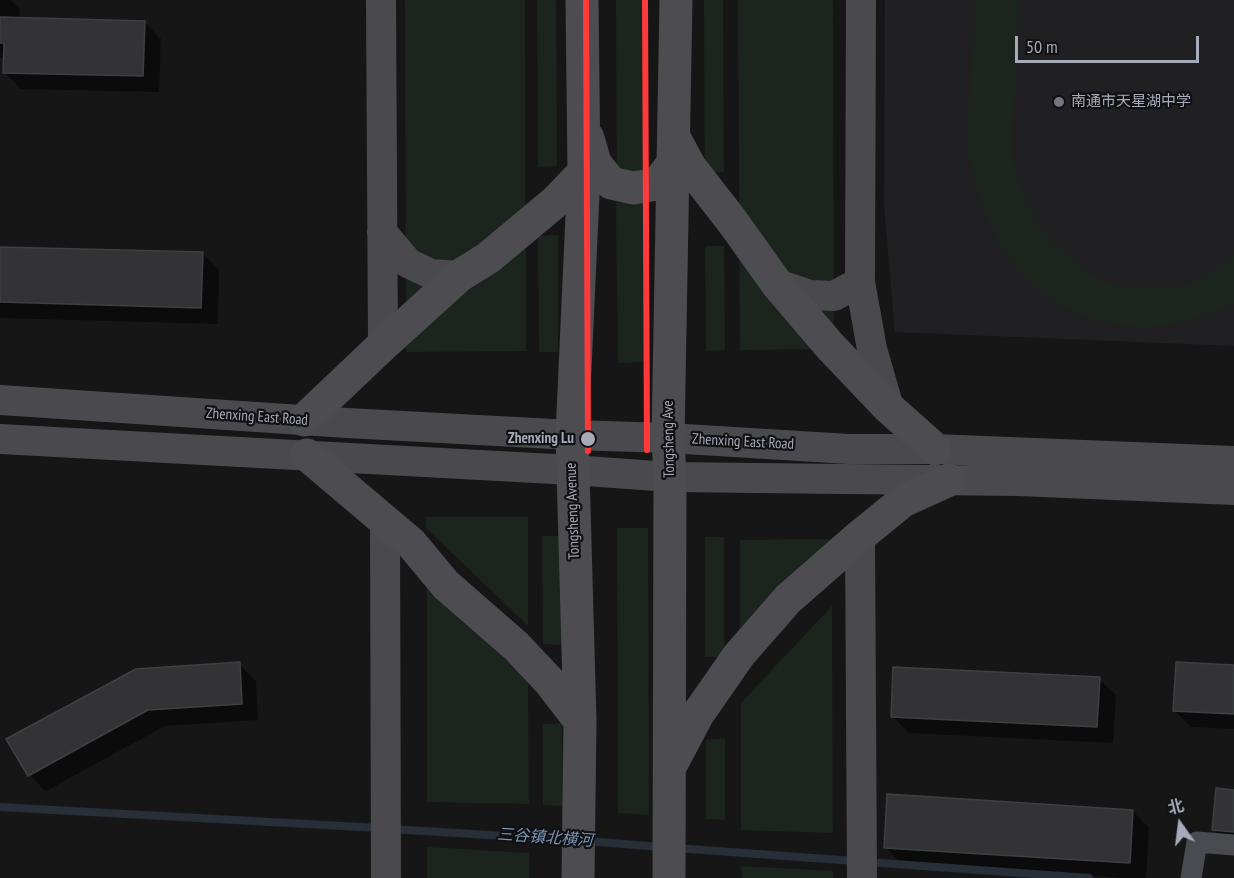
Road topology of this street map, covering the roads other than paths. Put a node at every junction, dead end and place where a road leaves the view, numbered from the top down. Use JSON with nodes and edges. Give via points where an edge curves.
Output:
{"nodes":[{"id":1,"x":381,"y":0,"type":"edge"},
{"id":2,"x":582,"y":0,"type":"edge"},
{"id":3,"x":676,"y":0,"type":"edge"},
{"id":4,"x":861,"y":0,"type":"edge"},
{"id":5,"x":584,"y":124,"type":"junction"},
{"id":6,"x":673,"y":150,"type":"junction"},
{"id":7,"x":584,"y":172,"type":"junction"},
{"id":8,"x":382,"y":232,"type":"junction"},
{"id":9,"x":459,"y":276,"type":"junction"},
{"id":10,"x":860,"y":282,"type":"junction"},
{"id":11,"x":777,"y":284,"type":"junction"},
{"id":12,"x":383,"y":345,"type":"junction"},
{"id":13,"x":0,"y":400,"type":"edge"},
{"id":14,"x":889,"y":408,"type":"junction"},
{"id":15,"x":304,"y":420,"type":"junction"},
{"id":16,"x":572,"y":435,"type":"junction"},
{"id":17,"x":668,"y":438,"type":"junction"},
{"id":18,"x":0,"y":439,"type":"edge"},
{"id":19,"x":935,"y":449,"type":"junction"},
{"id":20,"x":307,"y":455,"type":"junction"},
{"id":21,"x":1234,"y":462,"type":"edge"},
{"id":22,"x":572,"y":470,"type":"junction"},
{"id":23,"x":670,"y":477,"type":"junction"},
{"id":24,"x":949,"y":480,"type":"junction"},
{"id":25,"x":1234,"y":490,"type":"edge"},
{"id":26,"x":385,"y":520,"type":"junction"},
{"id":27,"x":860,"y":536,"type":"junction"},
{"id":28,"x":580,"y":721,"type":"junction"},
{"id":29,"x":669,"y":767,"type":"junction"},
{"id":30,"x":1234,"y":845,"type":"edge"},
{"id":31,"x":669,"y":872,"type":"edge"},
{"id":32,"x":578,"y":875,"type":"edge"},
{"id":33,"x":862,"y":875,"type":"edge"},
{"id":34,"x":1191,"y":875,"type":"edge"},
{"id":35,"x":386,"y":878,"type":"edge"}],
"edges":[{"from":1,"to":8,"type":"main road"},
{"from":2,"to":5,"type":"main road","name":"Tongsheng Avenue"},
{"from":3,"to":6,"type":"main road","name":"Tongsheng Ave"},
{"from":4,"to":10,"type":"main road"},
{"from":5,"to":6,"type":"main road","via":[[596,163],[611,183],[633,188],[657,184]]},
{"from":5,"to":7,"type":"main road","name":"Tongsheng Avenue"},
{"from":6,"to":11,"type":"main road","via":[[732,221]]},
{"from":6,"to":17,"type":"main road","name":"Tongsheng Ave"},
{"from":7,"to":9,"type":"main road","via":[[488,258]]},
{"from":7,"to":16,"type":"main road","name":"Tongsheng Avenue"},
{"from":8,"to":9,"type":"main road","via":[[408,263],[431,274]]},
{"from":8,"to":12,"type":"main road"},
{"from":9,"to":12,"type":"main road"},
{"from":10,"to":11,"type":"main road","via":[[834,296],[810,295]]},
{"from":10,"to":14,"type":"main road","via":[[872,349]]},
{"from":11,"to":14,"type":"main road"},
{"from":12,"to":15,"type":"main road"},
{"from":13,"to":15,"type":"main road","name":"Zhenxing East Road"},
{"from":14,"to":19,"type":"main road"},
{"from":15,"to":16,"type":"main road","name":"Zhenxing East Road"},
{"from":16,"to":17,"type":"main road","name":"Zhenxing East Road"},
{"from":16,"to":22,"type":"main road","name":"Tongsheng Avenue"},
{"from":17,"to":19,"type":"main road","name":"Zhenxing East Road","via":[[849,449]]},
{"from":17,"to":23,"type":"main road","name":"Tongsheng Ave"},
{"from":18,"to":20,"type":"main road"},
{"from":19,"to":21,"type":"main road","name":"Zhenxing East Road"},
{"from":20,"to":22,"type":"main road"},
{"from":20,"to":26,"type":"main road"},
{"from":22,"to":23,"type":"main road"},
{"from":22,"to":28,"type":"main road","name":"Tongsheng Avenue"},
{"from":23,"to":24,"type":"main road"},
{"from":23,"to":29,"type":"main road","name":"Tongsheng Ave"},
{"from":24,"to":25,"type":"main road"},
{"from":24,"to":27,"type":"main road","via":[[903,501]]},
{"from":26,"to":28,"type":"main road","via":[[411,543],[446,585],[516,646]]},
{"from":26,"to":35,"type":"main road"},
{"from":27,"to":29,"type":"main road","via":[[788,599],[739,654],[698,714]]},
{"from":27,"to":33,"type":"main road"},
{"from":28,"to":32,"type":"main road","name":"Tongsheng Avenue"},
{"from":29,"to":31,"type":"main road","name":"Tongsheng Ave"},
{"from":30,"to":34,"type":"street","via":[[1197,842]]}]}
